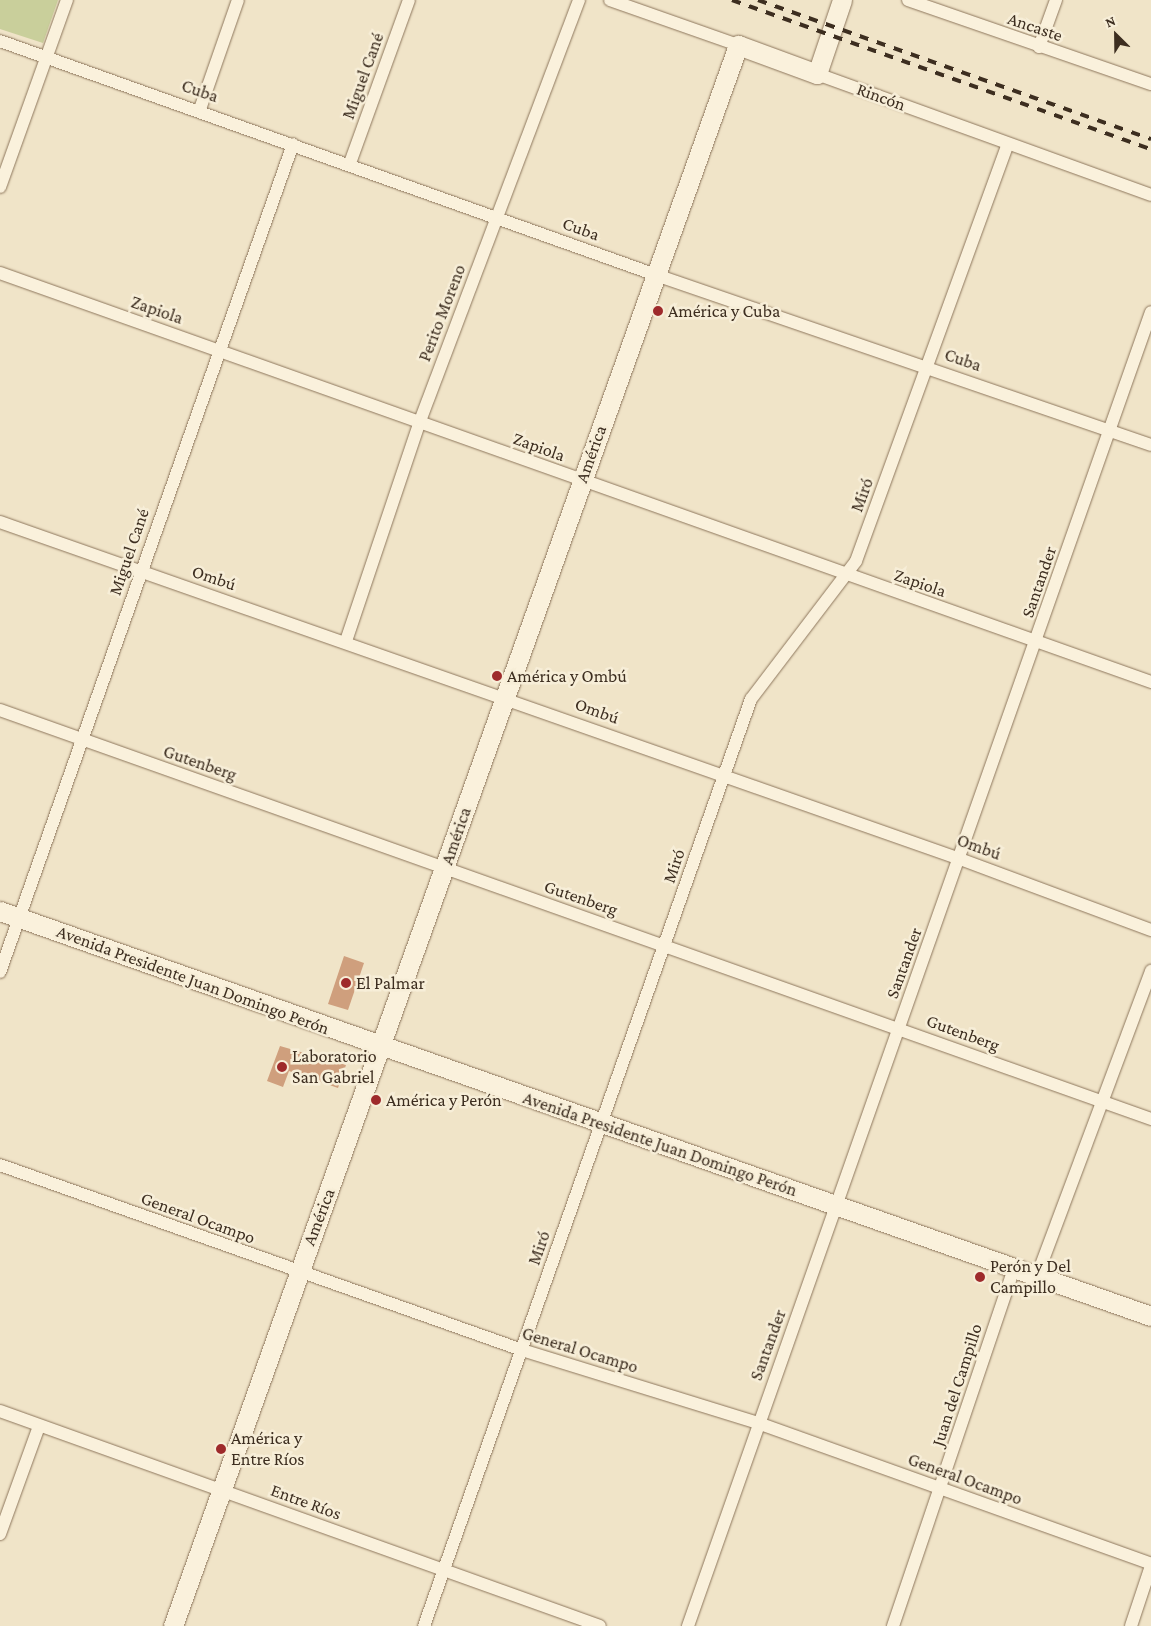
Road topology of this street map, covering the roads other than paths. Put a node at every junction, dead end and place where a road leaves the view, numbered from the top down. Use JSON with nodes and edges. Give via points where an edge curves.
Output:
{"nodes":[{"id":1,"x":67,"y":0,"type":"edge"},
{"id":2,"x":238,"y":0,"type":"edge"},
{"id":3,"x":409,"y":0,"type":"edge"},
{"id":4,"x":579,"y":0,"type":"edge"},
{"id":5,"x":610,"y":0,"type":"edge"},
{"id":6,"x":842,"y":0,"type":"edge"},
{"id":7,"x":908,"y":0,"type":"edge"},
{"id":8,"x":1056,"y":0,"type":"edge"},
{"id":9,"x":0,"y":41,"type":"edge"},
{"id":10,"x":738,"y":45,"type":"junction"},
{"id":11,"x":1039,"y":47,"type":"junction"},
{"id":12,"x":48,"y":58,"type":"junction"},
{"id":13,"x":817,"y":74,"type":"junction"},
{"id":14,"x":1151,"y":84,"type":"edge"},
{"id":15,"x":200,"y":109,"type":"junction"},
{"id":16,"x":293,"y":144,"type":"junction"},
{"id":17,"x":1008,"y":144,"type":"junction"},
{"id":18,"x":350,"y":164,"type":"junction"},
{"id":19,"x":0,"y":188,"type":"edge"},
{"id":20,"x":1151,"y":195,"type":"edge"},
{"id":21,"x":497,"y":217,"type":"junction"},
{"id":22,"x":0,"y":273,"type":"edge"},
{"id":23,"x":656,"y":275,"type":"junction"},
{"id":24,"x":1151,"y":312,"type":"edge"},
{"id":25,"x":219,"y":350,"type":"junction"},
{"id":26,"x":928,"y":366,"type":"junction"},
{"id":27,"x":420,"y":421,"type":"junction"},
{"id":28,"x":1110,"y":429,"type":"junction"},
{"id":29,"x":1151,"y":444,"type":"edge"},
{"id":30,"x":581,"y":481,"type":"junction"},
{"id":31,"x":0,"y":522,"type":"edge"},
{"id":32,"x":141,"y":572,"type":"junction"},
{"id":33,"x":847,"y":576,"type":"junction"},
{"id":34,"x":346,"y":641,"type":"junction"},
{"id":35,"x":1037,"y":642,"type":"junction"},
{"id":36,"x":1151,"y":682,"type":"edge"},
{"id":37,"x":505,"y":697,"type":"junction"},
{"id":38,"x":0,"y":710,"type":"edge"},
{"id":39,"x":82,"y":740,"type":"junction"},
{"id":40,"x":724,"y":775,"type":"junction"},
{"id":41,"x":960,"y":859,"type":"junction"},
{"id":42,"x":444,"y":868,"type":"junction"},
{"id":43,"x":0,"y":911,"type":"edge"},
{"id":44,"x":19,"y":918,"type":"junction"},
{"id":45,"x":1151,"y":930,"type":"edge"},
{"id":46,"x":665,"y":946,"type":"junction"},
{"id":47,"x":1151,"y":971,"type":"edge"},
{"id":48,"x":0,"y":972,"type":"edge"},
{"id":49,"x":899,"y":1028,"type":"junction"},
{"id":50,"x":382,"y":1048,"type":"junction"},
{"id":51,"x":1100,"y":1102,"type":"junction"},
{"id":52,"x":1151,"y":1119,"type":"edge"},
{"id":53,"x":601,"y":1124,"type":"junction"},
{"id":54,"x":0,"y":1165,"type":"edge"},
{"id":55,"x":836,"y":1206,"type":"junction"},
{"id":56,"x":1014,"y":1269,"type":"junction"},
{"id":57,"x":298,"y":1273,"type":"junction"},
{"id":58,"x":1037,"y":1276,"type":"junction"},
{"id":59,"x":1151,"y":1316,"type":"edge"},
{"id":60,"x":522,"y":1350,"type":"junction"},
{"id":61,"x":0,"y":1411,"type":"edge"},
{"id":62,"x":758,"y":1423,"type":"junction"},
{"id":63,"x":39,"y":1426,"type":"junction"},
{"id":64,"x":219,"y":1489,"type":"junction"},
{"id":65,"x":941,"y":1489,"type":"junction"},
{"id":66,"x":0,"y":1534,"type":"edge"},
{"id":67,"x":1151,"y":1565,"type":"edge"},
{"id":68,"x":443,"y":1571,"type":"junction"},
{"id":69,"x":173,"y":1626,"type":"edge"},
{"id":70,"x":424,"y":1626,"type":"edge"},
{"id":71,"x":600,"y":1626,"type":"edge"},
{"id":72,"x":688,"y":1626,"type":"edge"},
{"id":73,"x":893,"y":1626,"type":"edge"},
{"id":74,"x":1131,"y":1626,"type":"edge"}],
"edges":[{"from":1,"to":12,"type":"street"},
{"from":2,"to":15,"type":"street"},
{"from":3,"to":18,"type":"street","name":"Miguel Cané"},
{"from":4,"to":21,"type":"street","name":"Perito Moreno"},
{"from":5,"to":10,"type":"street","name":"Rincón"},
{"from":6,"to":13,"type":"street"},
{"from":7,"to":11,"type":"street","name":"Ancaste"},
{"from":8,"to":11,"type":"street"},
{"from":9,"to":12,"type":"street","name":"Cuba"},
{"from":10,"to":13,"type":"street","name":"Rincón"},
{"from":10,"to":23,"type":"street","name":"América"},
{"from":11,"to":14,"type":"street","name":"Ancaste"},
{"from":12,"to":15,"type":"street","name":"Cuba"},
{"from":12,"to":19,"type":"street"},
{"from":13,"to":17,"type":"street","name":"Rincón"},
{"from":15,"to":16,"type":"street","name":"Cuba"},
{"from":16,"to":18,"type":"street","name":"Cuba"},
{"from":16,"to":25,"type":"street","name":"Miguel Cané"},
{"from":17,"to":20,"type":"street","name":"Rincón"},
{"from":17,"to":26,"type":"street","name":"Miró"},
{"from":18,"to":21,"type":"street","name":"Cuba"},
{"from":21,"to":23,"type":"street","name":"Cuba"},
{"from":21,"to":27,"type":"street","name":"Perito Moreno"},
{"from":22,"to":25,"type":"street","name":"Zapiola"},
{"from":23,"to":26,"type":"street","name":"Cuba"},
{"from":23,"to":30,"type":"street","name":"América"},
{"from":24,"to":28,"type":"street","name":"Santander"},
{"from":25,"to":27,"type":"street","name":"Zapiola"},
{"from":25,"to":32,"type":"street","name":"Miguel Cané"},
{"from":26,"to":28,"type":"street","name":"Cuba"},
{"from":26,"to":33,"type":"street","name":"Miró"},
{"from":27,"to":30,"type":"street","name":"Zapiola"},
{"from":27,"to":34,"type":"street","name":"Perito Moreno"},
{"from":28,"to":29,"type":"street","name":"Cuba"},
{"from":28,"to":35,"type":"street","name":"Santander"},
{"from":30,"to":33,"type":"street","name":"Zapiola"},
{"from":30,"to":37,"type":"street","name":"América"},
{"from":31,"to":32,"type":"street","name":"Ombú"},
{"from":32,"to":34,"type":"street","name":"Ombú"},
{"from":32,"to":39,"type":"street","name":"Miguel Cané"},
{"from":33,"to":35,"type":"street","name":"Zapiola"},
{"from":33,"to":40,"type":"street","name":"Miró","via":[[757,689]]},
{"from":34,"to":37,"type":"street","name":"Ombú"},
{"from":35,"to":36,"type":"street","name":"Zapiola"},
{"from":35,"to":41,"type":"street","name":"Santander"},
{"from":37,"to":40,"type":"street","name":"Ombú"},
{"from":37,"to":42,"type":"street","name":"América"},
{"from":38,"to":39,"type":"street","name":"Gutenberg"},
{"from":39,"to":42,"type":"street","name":"Gutenberg"},
{"from":39,"to":44,"type":"street","name":"Miguel Cané"},
{"from":40,"to":41,"type":"street","name":"Ombú"},
{"from":40,"to":46,"type":"street","name":"Miró"},
{"from":41,"to":45,"type":"street","name":"Ombú"},
{"from":41,"to":49,"type":"street","name":"Santander"},
{"from":42,"to":46,"type":"street","name":"Gutenberg"},
{"from":42,"to":50,"type":"street","name":"América"},
{"from":43,"to":44,"type":"street","name":"Avenida Presidente Juan Domingo Perón"},
{"from":44,"to":48,"type":"street","name":"Miguel Cané"},
{"from":44,"to":50,"type":"street","name":"Avenida Presidente Juan Domingo Perón"},
{"from":46,"to":49,"type":"street","name":"Gutenberg"},
{"from":46,"to":53,"type":"street","name":"Miró"},
{"from":47,"to":51,"type":"street"},
{"from":49,"to":51,"type":"street","name":"Gutenberg"},
{"from":49,"to":55,"type":"street","name":"Santander"},
{"from":50,"to":53,"type":"street","name":"Avenida Presidente Juan Domingo Perón"},
{"from":50,"to":57,"type":"street","name":"América"},
{"from":51,"to":52,"type":"street","name":"Gutenberg"},
{"from":51,"to":58,"type":"street"},
{"from":53,"to":55,"type":"street","name":"Avenida Presidente Juan Domingo Perón"},
{"from":53,"to":60,"type":"street","name":"Miró"},
{"from":54,"to":57,"type":"street","name":"General Ocampo"},
{"from":55,"to":56,"type":"street","name":"Avenida Presidente Juan Domingo Perón"},
{"from":55,"to":62,"type":"street","name":"Santander"},
{"from":56,"to":58,"type":"street","name":"Avenida Presidente Juan Domingo Perón"},
{"from":56,"to":65,"type":"street","name":"Juan del Campillo"},
{"from":57,"to":60,"type":"street","name":"General Ocampo"},
{"from":57,"to":64,"type":"street","name":"América"},
{"from":58,"to":59,"type":"street","name":"Avenida Presidente Juan Domingo Perón"},
{"from":60,"to":62,"type":"street","name":"General Ocampo"},
{"from":60,"to":68,"type":"street","name":"Miró"},
{"from":61,"to":63,"type":"street","name":"Entre Ríos"},
{"from":62,"to":65,"type":"street","name":"General Ocampo"},
{"from":62,"to":72,"type":"street","name":"Santander"},
{"from":63,"to":64,"type":"street","name":"Entre Ríos"},
{"from":63,"to":66,"type":"street"},
{"from":64,"to":68,"type":"street","name":"Entre Ríos"},
{"from":64,"to":69,"type":"street","name":"América"},
{"from":65,"to":67,"type":"street","name":"General Ocampo"},
{"from":65,"to":73,"type":"street","name":"Juan del Campillo"},
{"from":67,"to":74,"type":"street"},
{"from":68,"to":70,"type":"street","name":"Miró"},
{"from":68,"to":71,"type":"street","name":"Entre Ríos"}]}
